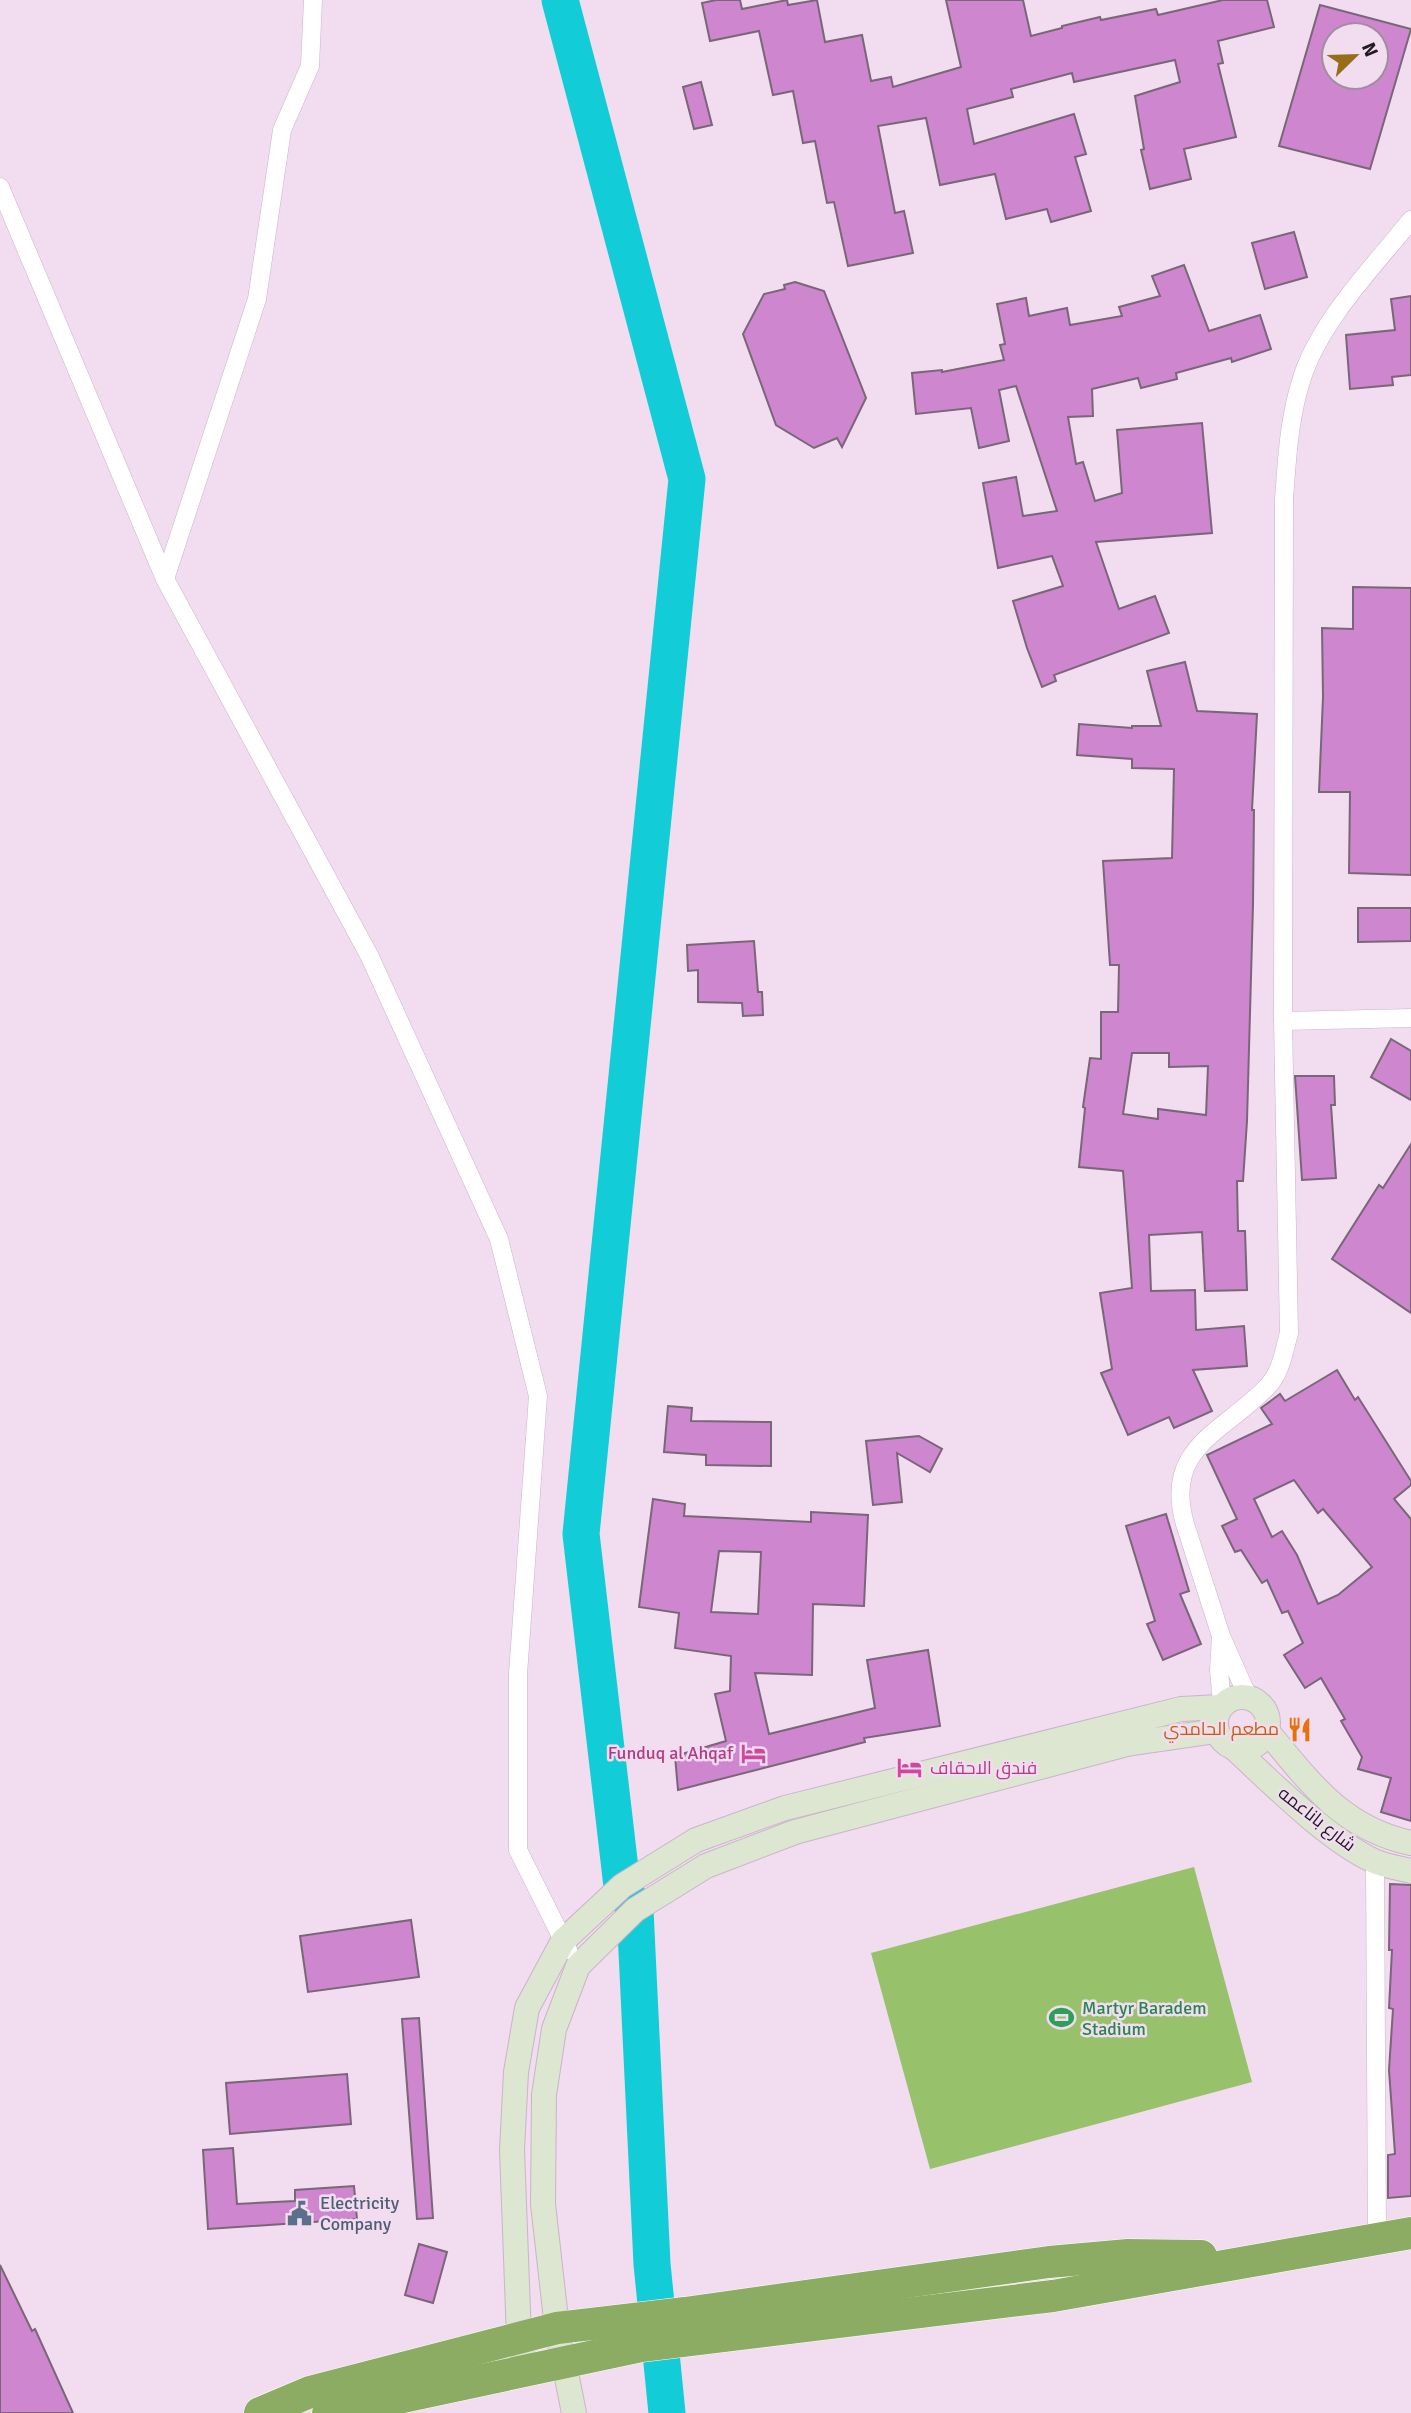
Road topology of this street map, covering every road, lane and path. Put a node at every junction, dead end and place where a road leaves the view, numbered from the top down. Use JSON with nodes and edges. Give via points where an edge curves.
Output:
{"nodes":[{"id":1,"x":313,"y":0,"type":"edge"},
{"id":2,"x":0,"y":187,"type":"edge"},
{"id":3,"x":1411,"y":220,"type":"edge"},
{"id":4,"x":165,"y":579,"type":"junction"},
{"id":5,"x":1411,"y":1018,"type":"edge"},
{"id":6,"x":1283,"y":1021,"type":"junction"},
{"id":7,"x":1222,"y":1636,"type":"junction"},
{"id":8,"x":1248,"y":1697,"type":"junction"},
{"id":9,"x":1223,"y":1723,"type":"junction"},
{"id":10,"x":1267,"y":1731,"type":"junction"},
{"id":11,"x":973,"y":1772,"type":"junction"},
{"id":12,"x":1411,"y":1843,"type":"edge"},
{"id":13,"x":1376,"y":1862,"type":"junction"},
{"id":14,"x":1411,"y":1871,"type":"edge"},
{"id":15,"x":563,"y":1941,"type":"junction"},
{"id":16,"x":578,"y":1966,"type":"junction"},
{"id":17,"x":1411,"y":2233,"type":"edge"},
{"id":18,"x":1377,"y":2239,"type":"junction"},
{"id":19,"x":556,"y":2328,"type":"junction"},
{"id":20,"x":637,"y":2332,"type":"junction"},
{"id":21,"x":519,"y":2338,"type":"junction"},
{"id":22,"x":564,"y":2362,"type":"junction"},
{"id":23,"x":526,"y":2369,"type":"junction"},
{"id":24,"x":260,"y":2413,"type":"edge"},
{"id":25,"x":328,"y":2413,"type":"edge"},
{"id":26,"x":574,"y":2413,"type":"edge"}],
"edges":[{"from":1,"to":4,"type":"street","via":[[310,66],[282,130],[257,299]]},
{"from":2,"to":4,"type":"street"},
{"from":3,"to":6,"type":"street","via":[[1329,321],[1302,377],[1288,442],[1284,499]]},
{"from":4,"to":15,"type":"street","via":[[369,955],[499,1239],[538,1395],[518,1674],[518,1850]]},
{"from":5,"to":6,"type":"street"},
{"from":6,"to":7,"type":"street","via":[[1289,1333],[1280,1367],[1268,1386],[1196,1447],[1180,1492],[1185,1524]]},
{"from":7,"to":8,"type":"street"},
{"from":7,"to":9,"type":"street"},
{"from":8,"to":9,"type":"street","via":[[1239,1696]]},
{"from":8,"to":10,"type":"street","via":[[1265,1710]]},
{"from":9,"to":10,"type":"street","via":[[1250,1748]]},
{"from":9,"to":11,"type":"street"},
{"from":9,"to":13,"type":"street","name":"شارع باناعمه","via":[[1296,1804]]},
{"from":10,"to":12,"type":"street","name":"شارع باناعمه","via":[[1335,1808],[1362,1827]]},
{"from":11,"to":15,"type":"street","via":[[785,1808],[696,1840],[622,1886]]},
{"from":11,"to":16,"type":"street","via":[[706,1866],[635,1910]]},
{"from":13,"to":14,"type":"street","name":"شارع باناعمه"},
{"from":13,"to":18,"type":"street"},
{"from":15,"to":16,"type":"street"},
{"from":15,"to":21,"type":"street","via":[[527,2008],[516,2073],[512,2150]]},
{"from":16,"to":19,"type":"street","via":[[554,2029],[544,2095],[543,2204]]},
{"from":17,"to":18,"type":"highway"},
{"from":18,"to":20,"type":"highway","via":[[1053,2296]]},
{"from":19,"to":20,"type":"highway"},
{"from":19,"to":21,"type":"highway"},
{"from":19,"to":22,"type":"street"},
{"from":20,"to":22,"type":"highway"},
{"from":21,"to":23,"type":"street"},
{"from":21,"to":24,"type":"highway","via":[[310,2392]]},
{"from":22,"to":23,"type":"highway"},
{"from":22,"to":26,"type":"street"},
{"from":23,"to":25,"type":"highway"}]}
